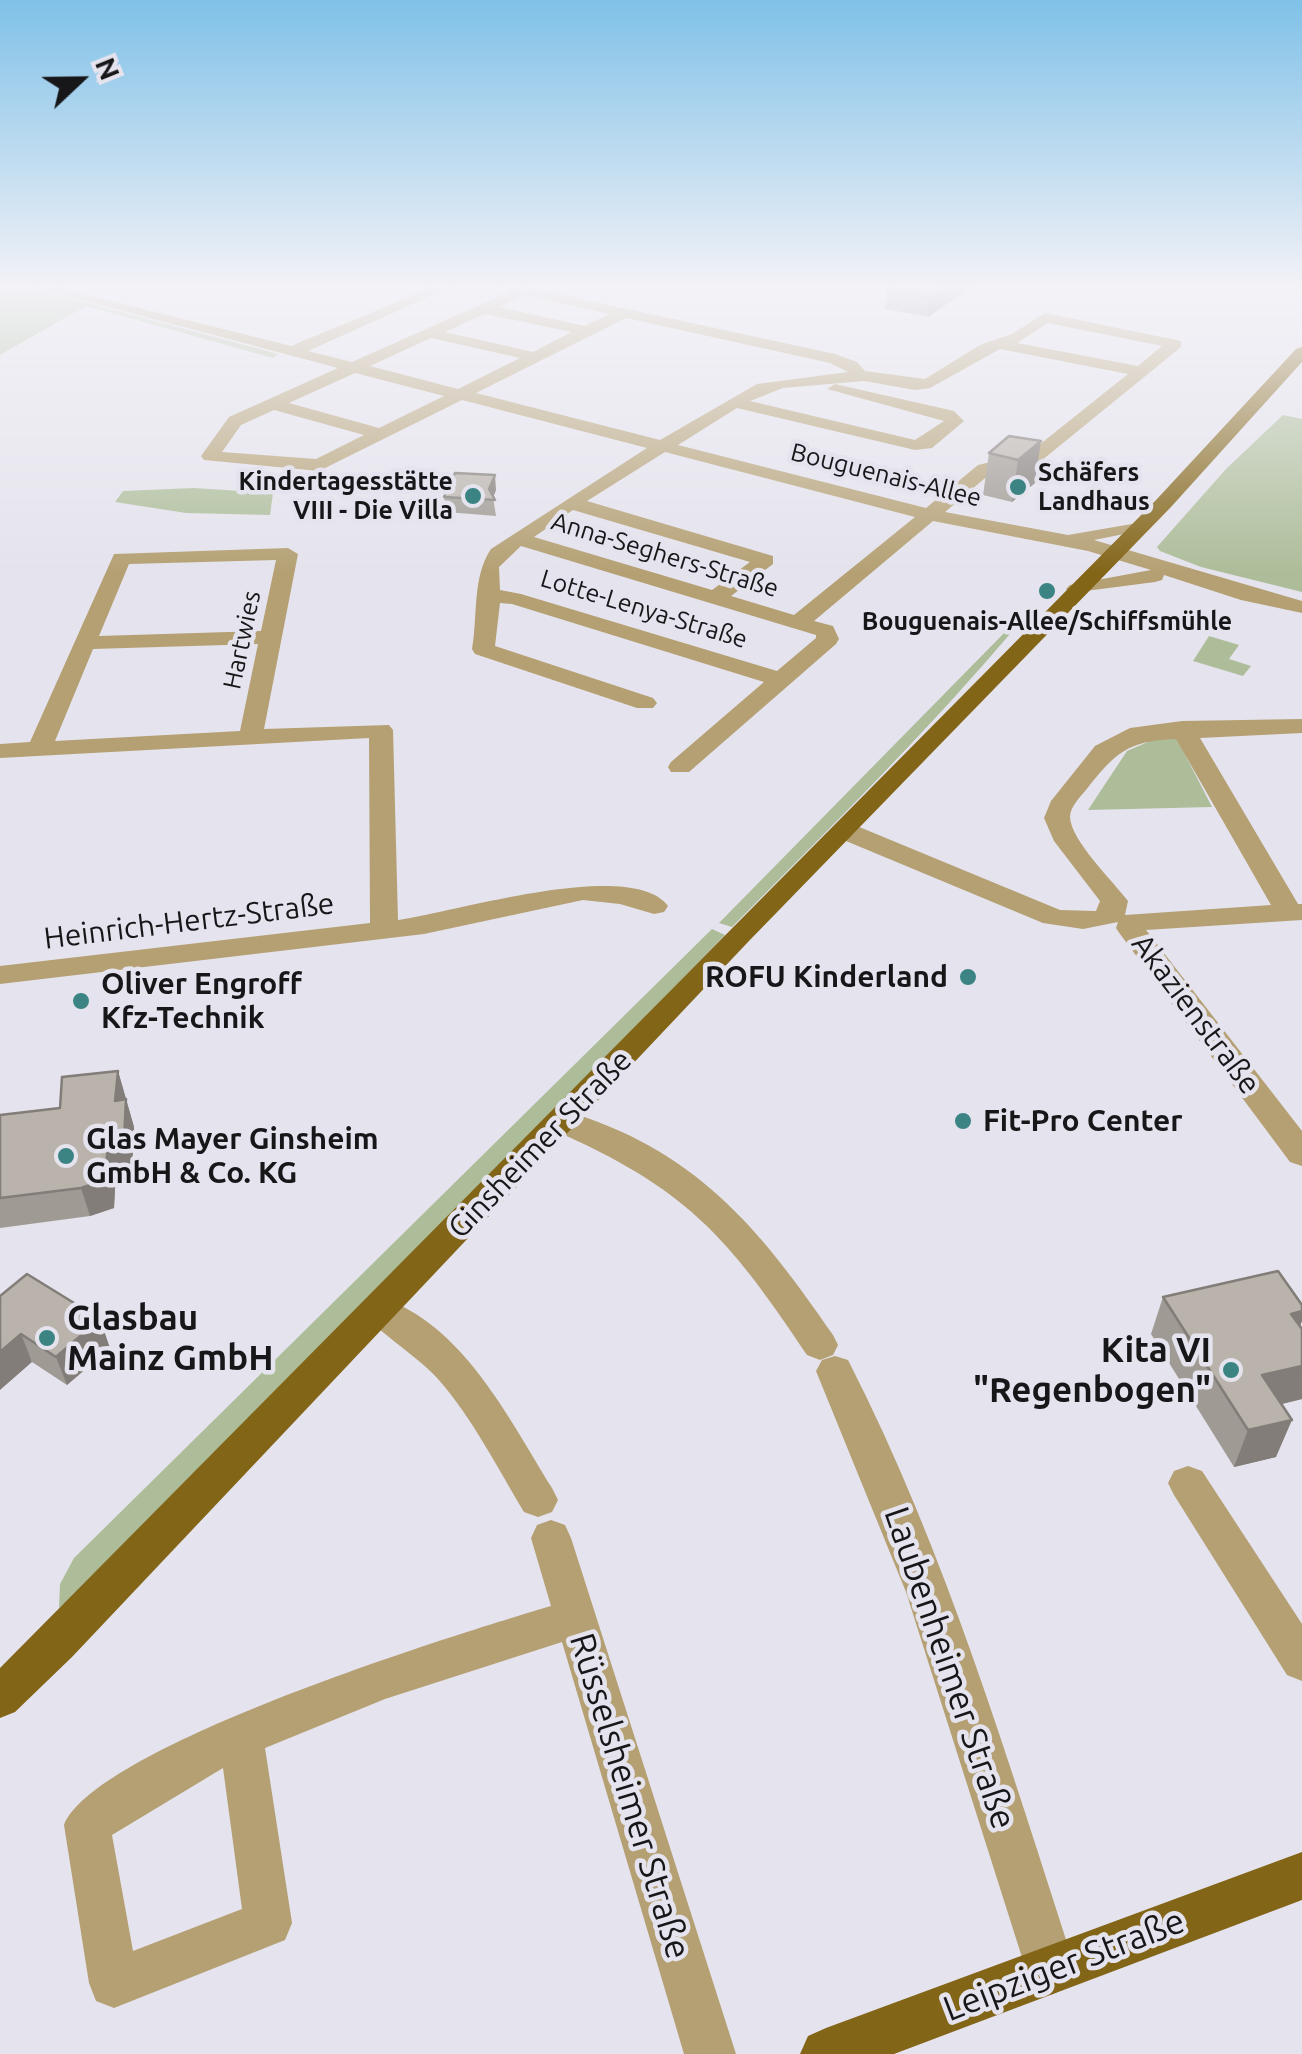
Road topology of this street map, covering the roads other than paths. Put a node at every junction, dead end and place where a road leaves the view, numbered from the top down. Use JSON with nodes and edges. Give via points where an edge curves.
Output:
{"nodes":[{"id":1,"x":322,"y":382,"type":"edge"},
{"id":2,"x":405,"y":382,"type":"edge"},
{"id":3,"x":487,"y":382,"type":"edge"},
{"id":4,"x":799,"y":382,"type":"edge"},
{"id":5,"x":817,"y":382,"type":"edge"},
{"id":6,"x":900,"y":382,"type":"edge"},
{"id":7,"x":930,"y":382,"type":"edge"},
{"id":8,"x":1130,"y":382,"type":"edge"},
{"id":9,"x":1274,"y":382,"type":"edge"},
{"id":10,"x":460,"y":396,"type":"junction"},
{"id":11,"x":734,"y":402,"type":"junction"},
{"id":12,"x":273,"y":404,"type":"junction"},
{"id":13,"x":382,"y":434,"type":"junction"},
{"id":14,"x":660,"y":447,"type":"junction"},
{"id":15,"x":571,"y":503,"type":"junction"},
{"id":16,"x":931,"y":515,"type":"junction"},
{"id":17,"x":1142,"y":525,"type":"junction"},
{"id":18,"x":1004,"y":531,"type":"junction"},
{"id":19,"x":516,"y":538,"type":"junction"},
{"id":20,"x":1061,"y":539,"type":"junction"},
{"id":21,"x":1109,"y":557,"type":"junction"},
{"id":22,"x":1155,"y":576,"type":"junction"},
{"id":23,"x":1077,"y":589,"type":"junction"},
{"id":24,"x":489,"y":596,"type":"junction"},
{"id":25,"x":715,"y":598,"type":"junction"},
{"id":26,"x":1266,"y":599,"type":"junction"},
{"id":27,"x":1302,"y":607,"type":"edge"},
{"id":28,"x":798,"y":623,"type":"junction"},
{"id":29,"x":271,"y":637,"type":"junction"},
{"id":30,"x":84,"y":643,"type":"junction"},
{"id":31,"x":781,"y":680,"type":"junction"},
{"id":32,"x":646,"y":703,"type":"dead end"},
{"id":33,"x":1182,"y":728,"type":"junction"},
{"id":34,"x":1300,"y":729,"type":"edge"},
{"id":35,"x":250,"y":738,"type":"junction"},
{"id":36,"x":39,"y":749,"type":"junction"},
{"id":37,"x":0,"y":752,"type":"edge"},
{"id":38,"x":680,"y":766,"type":"dead end"},
{"id":39,"x":844,"y":830,"type":"junction"},
{"id":40,"x":654,"y":906,"type":"dead end"},
{"id":41,"x":1296,"y":912,"type":"edge"},
{"id":42,"x":1122,"y":918,"type":"junction"},
{"id":43,"x":384,"y":930,"type":"junction"},
{"id":44,"x":0,"y":975,"type":"edge"},
{"id":45,"x":562,"y":1121,"type":"junction"},
{"id":46,"x":1302,"y":1154,"type":"edge"},
{"id":47,"x":380,"y":1311,"type":"junction"},
{"id":48,"x":1188,"y":1483,"type":"dead end"},
{"id":49,"x":575,"y":1618,"type":"junction"},
{"id":50,"x":1302,"y":1661,"type":"edge"},
{"id":51,"x":0,"y":1697,"type":"edge"},
{"id":52,"x":240,"y":1739,"type":"junction"},
{"id":53,"x":1302,"y":1876,"type":"edge"},
{"id":54,"x":1051,"y":1970,"type":"junction"},
{"id":55,"x":710,"y":2054,"type":"edge"},
{"id":56,"x":826,"y":2054,"type":"edge"}],
"edges":[{"from":1,"to":12,"type":"street"},
{"from":2,"to":10,"type":"street","name":"Bouguenais-Allee"},
{"from":3,"to":10,"type":"street"},
{"from":4,"to":11,"type":"street"},
{"from":5,"to":11,"type":"street","via":[[948,415],[955,423],[915,445]]},
{"from":6,"to":7,"type":"street"},
{"from":8,"to":16,"type":"street","via":[[1035,457],[985,469]]},
{"from":9,"to":17,"type":"main road","name":"Ginsheimer Straße"},
{"from":10,"to":13,"type":"street"},
{"from":10,"to":14,"type":"street","name":"Bouguenais-Allee"},
{"from":11,"to":14,"type":"street"},
{"from":12,"to":13,"type":"street"},
{"from":12,"to":13,"type":"street","via":[[235,421],[210,456],[320,465]]},
{"from":14,"to":15,"type":"street"},
{"from":14,"to":16,"type":"street","name":"Bouguenais-Allee"},
{"from":15,"to":19,"type":"street"},
{"from":15,"to":25,"type":"street","via":[[766,560]]},
{"from":16,"to":18,"type":"street","name":"Bouguenais-Allee"},
{"from":16,"to":28,"type":"street"},
{"from":17,"to":20,"type":"street"},
{"from":17,"to":21,"type":"main road","name":"Ginsheimer Straße"},
{"from":18,"to":20,"type":"street","name":"Bouguenais-Allee"},
{"from":18,"to":21,"type":"street","name":"Bouguenais-Allee"},
{"from":19,"to":24,"type":"street","via":[[488,567]]},
{"from":19,"to":25,"type":"street","name":"Anna-Seghers-Straße"},
{"from":20,"to":21,"type":"street","name":"Bouguenais-Allee"},
{"from":21,"to":22,"type":"street"},
{"from":21,"to":23,"type":"main road","name":"Ginsheimer Straße"},
{"from":21,"to":26,"type":"street"},
{"from":22,"to":23,"type":"street"},
{"from":22,"to":26,"type":"street"},
{"from":23,"to":39,"type":"main road","name":"Ginsheimer Straße"},
{"from":24,"to":31,"type":"street","name":"Lotte-Lenya-Straße"},
{"from":24,"to":32,"type":"street","via":[[482,649]]},
{"from":25,"to":28,"type":"street","name":"Anna-Seghers-Straße"},
{"from":26,"to":27,"type":"street"},
{"from":28,"to":31,"type":"street","via":[[824,631],[828,639]]},
{"from":29,"to":30,"type":"street"},
{"from":29,"to":30,"type":"street","name":"Hartwies","via":[[288,554],[121,558]]},
{"from":29,"to":35,"type":"street","name":"Hartwies"},
{"from":30,"to":36,"type":"street"},
{"from":31,"to":38,"type":"street"},
{"from":33,"to":34,"type":"street"},
{"from":33,"to":41,"type":"street"},
{"from":33,"to":42,"type":"street","via":[[1122,739],[1104,751],[1060,806],[1057,818],[1067,841]]},
{"from":35,"to":36,"type":"street"},
{"from":35,"to":43,"type":"street","via":[[381,730]]},
{"from":36,"to":37,"type":"street"},
{"from":39,"to":42,"type":"street","name":"Akazienstraße","via":[[1054,917]]},
{"from":39,"to":45,"type":"main road","name":"Ginsheimer Straße"},
{"from":40,"to":43,"type":"street","name":"Heinrich-Hertz-Straße","via":[[583,892]]},
{"from":41,"to":42,"type":"street"},
{"from":42,"to":46,"type":"street","name":"Akazienstraße"},
{"from":43,"to":44,"type":"street","name":"Heinrich-Hertz-Straße"},
{"from":45,"to":47,"type":"main road","name":"Ginsheimer Straße"},
{"from":45,"to":54,"type":"street","name":"Laubenheimer Straße","via":[[706,1201],[770,1273],[827,1358],[874,1453],[958,1674]]},
{"from":47,"to":49,"type":"street","name":"Rüsselsheimer Straße","via":[[429,1346],[470,1389],[544,1519]]},
{"from":47,"to":51,"type":"main road","name":"Ginsheimer Straße"},
{"from":48,"to":50,"type":"street"},
{"from":49,"to":52,"type":"street","via":[[401,1671]]},
{"from":49,"to":55,"type":"street","name":"Rüsselsheimer Straße"},
{"from":52,"to":52,"type":"street","via":[[134,1791],[88,1825],[114,1983],[268,1924]]},
{"from":53,"to":54,"type":"main road","name":"Leipziger Straße"},
{"from":54,"to":56,"type":"main road","name":"Leipziger Straße"}]}
